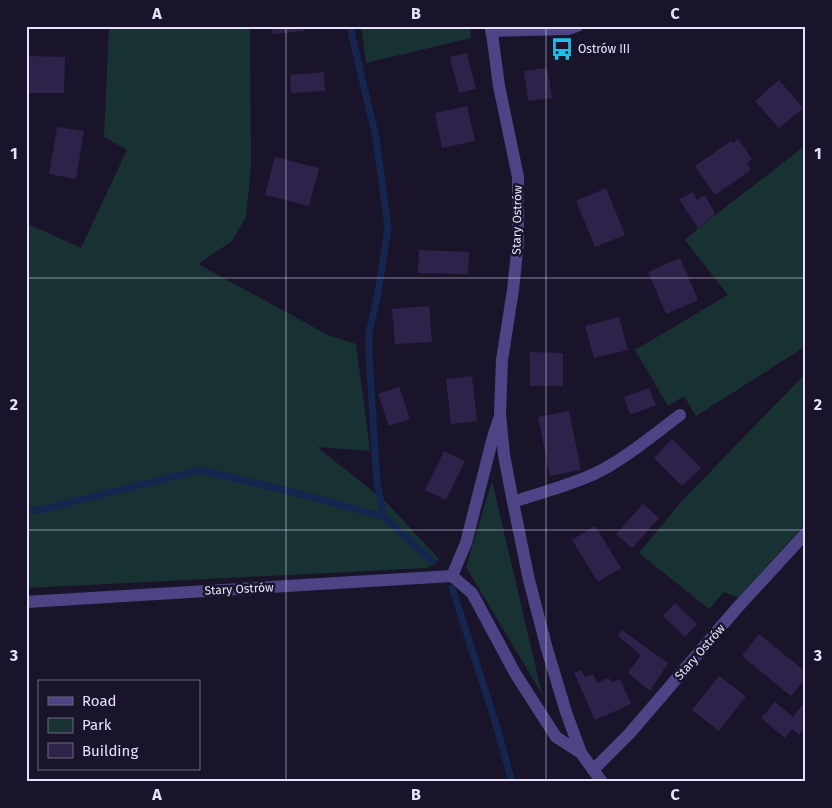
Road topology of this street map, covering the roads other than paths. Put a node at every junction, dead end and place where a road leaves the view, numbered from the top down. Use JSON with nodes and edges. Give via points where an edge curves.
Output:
{"nodes":[{"id":1,"x":577,"y":26,"type":"edge"},
{"id":2,"x":491,"y":29,"type":"edge"},
{"id":3,"x":500,"y":414,"type":"junction"},
{"id":4,"x":680,"y":415,"type":"dead end"},
{"id":5,"x":513,"y":502,"type":"junction"},
{"id":6,"x":806,"y":533,"type":"edge"},
{"id":7,"x":452,"y":576,"type":"junction"},
{"id":8,"x":26,"y":602,"type":"edge"},
{"id":9,"x":581,"y":753,"type":"junction"},
{"id":10,"x":593,"y":770,"type":"junction"},
{"id":11,"x":602,"y":782,"type":"edge"}],
"edges":[{"from":1,"to":2,"type":"street","via":[[568,29]]},
{"from":2,"to":3,"type":"street","name":"Stary Ostrów","via":[[518,177],[518,242],[502,360]]},
{"from":3,"to":5,"type":"street","name":"Stary Ostrów"},
{"from":3,"to":7,"type":"street","name":"Stary Ostrów","via":[[466,543]]},
{"from":4,"to":5,"type":"street","via":[[594,474]]},
{"from":5,"to":9,"type":"street","name":"Stary Ostrów","via":[[547,649]]},
{"from":6,"to":10,"type":"street","name":"Stary Ostrów","via":[[630,733]]},
{"from":7,"to":8,"type":"street","name":"Stary Ostrów"},
{"from":7,"to":9,"type":"street","via":[[472,593],[515,673],[556,738]]},
{"from":9,"to":10,"type":"street"},
{"from":10,"to":11,"type":"street"}]}
